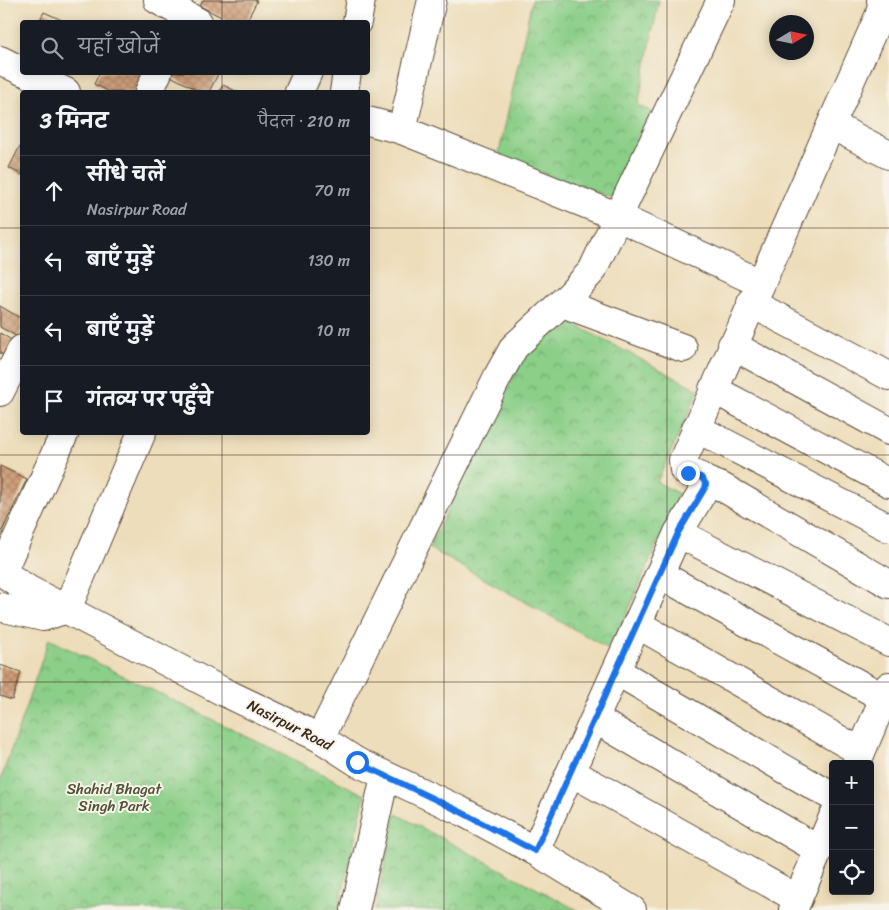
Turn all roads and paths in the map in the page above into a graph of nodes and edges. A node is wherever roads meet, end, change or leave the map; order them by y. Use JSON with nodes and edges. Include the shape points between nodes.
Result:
{"nodes":[{"id":1,"x":158,"y":0,"type":"edge"},
{"id":2,"x":361,"y":0,"type":"edge"},
{"id":3,"x":432,"y":0,"type":"edge"},
{"id":4,"x":721,"y":0,"type":"edge"},
{"id":5,"x":880,"y":0,"type":"edge"},
{"id":6,"x":188,"y":15,"type":"edge"},
{"id":7,"x":357,"y":20,"type":"edge"},
{"id":8,"x":0,"y":60,"type":"edge"},
{"id":9,"x":20,"y":70,"type":"edge"},
{"id":10,"x":30,"y":75,"type":"edge"},
{"id":11,"x":157,"y":75,"type":"edge"},
{"id":12,"x":347,"y":75,"type":"edge"},
{"id":13,"x":62,"y":90,"type":"edge"},
{"id":14,"x":150,"y":90,"type":"edge"},
{"id":15,"x":344,"y":90,"type":"edge"},
{"id":16,"x":370,"y":122,"type":"edge"},
{"id":17,"x":402,"y":130,"type":"junction"},
{"id":18,"x":845,"y":132,"type":"dead end"},
{"id":19,"x":889,"y":155,"type":"edge"},
{"id":20,"x":616,"y":216,"type":"junction"},
{"id":21,"x":756,"y":293,"type":"junction"},
{"id":22,"x":562,"y":302,"type":"junction"},
{"id":23,"x":732,"y":346,"type":"junction"},
{"id":24,"x":683,"y":348,"type":"dead end"},
{"id":25,"x":20,"y":353,"type":"edge"},
{"id":26,"x":889,"y":376,"type":"edge"},
{"id":27,"x":713,"y":389,"type":"junction"},
{"id":28,"x":0,"y":392,"type":"edge"},
{"id":29,"x":696,"y":428,"type":"junction"},
{"id":30,"x":889,"y":431,"type":"edge"},
{"id":31,"x":64,"y":435,"type":"edge"},
{"id":32,"x":141,"y":435,"type":"edge"},
{"id":33,"x":704,"y":480,"type":"junction"},
{"id":34,"x":889,"y":483,"type":"edge"},
{"id":35,"x":889,"y":528,"type":"edge"},
{"id":36,"x":678,"y":533,"type":"junction"},
{"id":37,"x":1,"y":571,"type":"edge"},
{"id":38,"x":661,"y":575,"type":"junction"},
{"id":39,"x":889,"y":584,"type":"edge"},
{"id":40,"x":0,"y":607,"type":"edge"},
{"id":41,"x":66,"y":609,"type":"junction"},
{"id":42,"x":637,"y":624,"type":"junction"},
{"id":43,"x":889,"y":642,"type":"edge"},
{"id":44,"x":616,"y":671,"type":"junction"},
{"id":45,"x":887,"y":692,"type":"edge"},
{"id":46,"x":595,"y":719,"type":"junction"},
{"id":47,"x":320,"y":738,"type":"junction"},
{"id":48,"x":858,"y":758,"type":"edge"},
{"id":49,"x":571,"y":772,"type":"junction"},
{"id":50,"x":385,"y":776,"type":"junction"},
{"id":51,"x":829,"y":795,"type":"edge"},
{"id":52,"x":829,"y":826,"type":"edge"},
{"id":53,"x":819,"y":850,"type":"junction"},
{"id":54,"x":535,"y":851,"type":"junction"},
{"id":55,"x":796,"y":904,"type":"edge"},
{"id":56,"x":355,"y":910,"type":"edge"},
{"id":57,"x":632,"y":910,"type":"edge"}],
"edges":[{"from":1,"to":6,"type":"street"},
{"from":2,"to":7,"type":"street"},
{"from":3,"to":17,"type":"street"},
{"from":4,"to":20,"type":"street"},
{"from":5,"to":21,"type":"street","via":[[880,14]]},
{"from":8,"to":9,"type":"street"},
{"from":10,"to":13,"type":"street"},
{"from":11,"to":14,"type":"street"},
{"from":12,"to":15,"type":"street"},
{"from":16,"to":17,"type":"street"},
{"from":17,"to":20,"type":"street"},
{"from":18,"to":19,"type":"street"},
{"from":20,"to":21,"type":"street"},
{"from":20,"to":22,"type":"street","via":[[592,271]]},
{"from":21,"to":23,"type":"street"},
{"from":21,"to":26,"type":"street"},
{"from":22,"to":24,"type":"street"},
{"from":22,"to":47,"type":"street","via":[[514,347]]},
{"from":23,"to":27,"type":"street"},
{"from":23,"to":30,"type":"street"},
{"from":25,"to":28,"type":"street"},
{"from":27,"to":29,"type":"street"},
{"from":27,"to":34,"type":"street"},
{"from":29,"to":33,"type":"street","via":[[682,466],[688,473]]},
{"from":29,"to":35,"type":"street"},
{"from":31,"to":37,"type":"street"},
{"from":32,"to":41,"type":"street"},
{"from":33,"to":36,"type":"street","via":[[705,488]]},
{"from":33,"to":39,"type":"street","via":[[722,487]]},
{"from":36,"to":38,"type":"street"},
{"from":36,"to":43,"type":"street"},
{"from":37,"to":41,"type":"street","name":"Nasirpur Road"},
{"from":38,"to":42,"type":"street"},
{"from":38,"to":45,"type":"street"},
{"from":40,"to":41,"type":"street","via":[[43,617]]},
{"from":41,"to":47,"type":"street","name":"Nasirpur Road"},
{"from":42,"to":44,"type":"street"},
{"from":42,"to":48,"type":"street"},
{"from":44,"to":46,"type":"street"},
{"from":44,"to":51,"type":"street"},
{"from":45,"to":48,"type":"street"},
{"from":46,"to":49,"type":"street"},
{"from":46,"to":53,"type":"street"},
{"from":47,"to":50,"type":"street","name":"Nasirpur Road"},
{"from":49,"to":54,"type":"street"},
{"from":49,"to":55,"type":"street"},
{"from":50,"to":54,"type":"street","name":"Nasirpur Road"},
{"from":50,"to":56,"type":"street"},
{"from":52,"to":53,"type":"street"},
{"from":53,"to":55,"type":"street"},
{"from":54,"to":57,"type":"street","name":"Nasirpur Road"}]}
